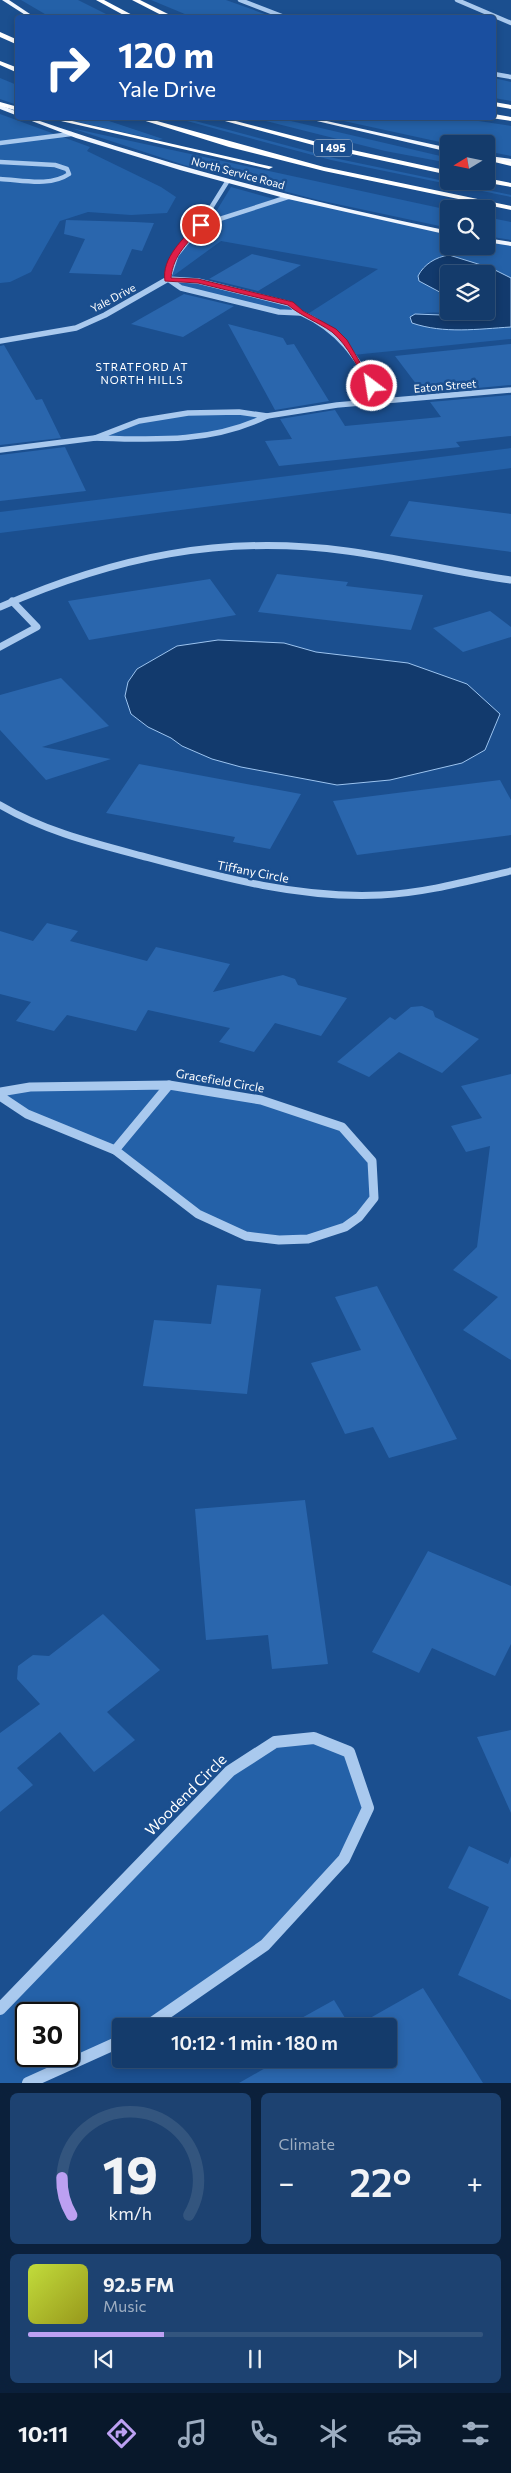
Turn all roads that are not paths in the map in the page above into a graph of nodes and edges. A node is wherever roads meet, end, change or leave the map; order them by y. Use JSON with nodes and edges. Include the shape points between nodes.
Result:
{"nodes":[{"id":1,"x":5,"y":0,"type":"edge"},
{"id":2,"x":99,"y":0,"type":"edge"},
{"id":3,"x":135,"y":0,"type":"edge"},
{"id":4,"x":240,"y":0,"type":"edge"},
{"id":5,"x":457,"y":0,"type":"edge"},
{"id":6,"x":29,"y":15,"type":"edge"},
{"id":7,"x":129,"y":15,"type":"edge"},
{"id":8,"x":167,"y":15,"type":"edge"},
{"id":9,"x":279,"y":15,"type":"edge"},
{"id":10,"x":492,"y":15,"type":"edge"},
{"id":11,"x":496,"y":17,"type":"edge"},
{"id":12,"x":511,"y":23,"type":"edge"},
{"id":13,"x":0,"y":34,"type":"edge"},
{"id":14,"x":15,"y":42,"type":"edge"},
{"id":15,"x":0,"y":64,"type":"edge"},
{"id":16,"x":15,"y":70,"type":"edge"},
{"id":17,"x":496,"y":74,"type":"edge"},
{"id":18,"x":511,"y":77,"type":"edge"},
{"id":19,"x":496,"y":104,"type":"edge"},
{"id":20,"x":0,"y":106,"type":"edge"},
{"id":21,"x":511,"y":107,"type":"edge"},
{"id":22,"x":15,"y":108,"type":"edge"},
{"id":23,"x":15,"y":113,"type":"edge"},
{"id":24,"x":496,"y":116,"type":"edge"},
{"id":25,"x":511,"y":119,"type":"edge"},
{"id":26,"x":32,"y":120,"type":"edge"},
{"id":27,"x":61,"y":120,"type":"edge"},
{"id":28,"x":147,"y":120,"type":"edge"},
{"id":29,"x":226,"y":120,"type":"edge"},
{"id":30,"x":316,"y":120,"type":"edge"},
{"id":31,"x":71,"y":134,"type":"junction"},
{"id":32,"x":0,"y":143,"type":"edge"},
{"id":33,"x":440,"y":148,"type":"edge"},
{"id":34,"x":495,"y":160,"type":"edge"},
{"id":35,"x":0,"y":162,"type":"edge"},
{"id":36,"x":511,"y":163,"type":"edge"},
{"id":37,"x":280,"y":169,"type":"dead end"},
{"id":38,"x":440,"y":171,"type":"edge"},
{"id":39,"x":0,"y":179,"type":"edge"},
{"id":40,"x":327,"y":180,"type":"dead end"},
{"id":41,"x":228,"y":182,"type":"junction"},
{"id":42,"x":495,"y":182,"type":"edge"},
{"id":43,"x":511,"y":185,"type":"edge"},
{"id":44,"x":403,"y":189,"type":"junction"},
{"id":45,"x":288,"y":197,"type":"junction"},
{"id":46,"x":511,"y":208,"type":"edge"},
{"id":47,"x":201,"y":225,"type":"junction"},
{"id":48,"x":440,"y":231,"type":"edge"},
{"id":49,"x":495,"y":241,"type":"edge"},
{"id":50,"x":511,"y":244,"type":"edge"},
{"id":51,"x":168,"y":279,"type":"junction"},
{"id":52,"x":301,"y":313,"type":"junction"},
{"id":53,"x":0,"y":341,"type":"edge"},
{"id":54,"x":511,"y":390,"type":"edge"},
{"id":55,"x":382,"y":402,"type":"junction"},
{"id":56,"x":267,"y":416,"type":"junction"},
{"id":57,"x":95,"y":438,"type":"junction"},
{"id":58,"x":0,"y":450,"type":"edge"},
{"id":59,"x":511,"y":580,"type":"edge"},
{"id":60,"x":12,"y":601,"type":"junction"},
{"id":61,"x":0,"y":607,"type":"edge"},
{"id":62,"x":0,"y":647,"type":"edge"},
{"id":63,"x":0,"y":805,"type":"edge"},
{"id":64,"x":511,"y":871,"type":"edge"},
{"id":65,"x":169,"y":1085,"type":"junction"},
{"id":66,"x":0,"y":1092,"type":"edge"},
{"id":67,"x":0,"y":1096,"type":"edge"},
{"id":68,"x":115,"y":1150,"type":"junction"},
{"id":69,"x":0,"y":2009,"type":"edge"},
{"id":70,"x":160,"y":2018,"type":"edge"},
{"id":71,"x":112,"y":2044,"type":"edge"},
{"id":72,"x":28,"y":2083,"type":"edge"}],
"edges":[{"from":1,"to":6,"type":"main road"},
{"from":2,"to":7,"type":"highway"},
{"from":3,"to":8,"type":"highway"},
{"from":4,"to":9,"type":"street"},
{"from":5,"to":10,"type":"street"},
{"from":11,"to":12,"type":"street"},
{"from":13,"to":14,"type":"highway"},
{"from":15,"to":16,"type":"highway"},
{"from":17,"to":18,"type":"street"},
{"from":19,"to":21,"type":"highway"},
{"from":20,"to":22,"type":"highway"},
{"from":20,"to":23,"type":"main road"},
{"from":24,"to":25,"type":"highway"},
{"from":26,"to":31,"type":"main road","name":"North Service Road"},
{"from":27,"to":37,"type":"highway"},
{"from":28,"to":44,"type":"highway","number":"I 495","via":[[260,154]]},
{"from":29,"to":38,"type":"highway","number":"I 495"},
{"from":30,"to":33,"type":"main road"},
{"from":31,"to":32,"type":"street"},
{"from":31,"to":41,"type":"main road","name":"North Service Road"},
{"from":34,"to":36,"type":"highway"},
{"from":35,"to":39,"type":"street","via":[[55,165],[67,169],[69,174],[54,180]]},
{"from":40,"to":44,"type":"highway"},
{"from":41,"to":45,"type":"main road","name":"North Service Road"},
{"from":41,"to":47,"type":"street"},
{"from":42,"to":43,"type":"highway"},
{"from":44,"to":46,"type":"highway","number":"I 495"},
{"from":45,"to":47,"type":"street"},
{"from":45,"to":48,"type":"main road","name":"North Service Road"},
{"from":47,"to":51,"type":"street","via":[[169,265]]},
{"from":49,"to":50,"type":"main road"},
{"from":51,"to":52,"type":"street","via":[[181,288],[279,312]]},
{"from":51,"to":52,"type":"street","via":[[198,281],[290,304]]},
{"from":51,"to":53,"type":"street","name":"Yale Drive","via":[[76,328]]},
{"from":52,"to":55,"type":"street","via":[[333,330],[345,341]]},
{"from":54,"to":55,"type":"street","name":"Eaton Street"},
{"from":55,"to":56,"type":"street"},
{"from":56,"to":57,"type":"street","via":[[250,426],[202,437],[155,440]]},
{"from":56,"to":57,"type":"street","via":[[239,412],[188,413],[139,421]]},
{"from":57,"to":58,"type":"street"},
{"from":59,"to":60,"type":"street","via":[[347,551],[239,544],[173,550],[134,558],[44,586]]},
{"from":60,"to":61,"type":"street"},
{"from":60,"to":62,"type":"street","via":[[36,627]]},
{"from":63,"to":64,"type":"street","name":"Tiffany Circle","via":[[36,822],[96,843],[235,881],[305,893],[380,895],[436,888]]},
{"from":65,"to":66,"type":"street","name":"Gracefield Circle","via":[[30,1087]]},
{"from":65,"to":68,"type":"street"},
{"from":65,"to":68,"type":"street","name":"Gracefield Circle","via":[[261,1100],[342,1127],[372,1162],[374,1198],[345,1227],[308,1239],[246,1236],[198,1214]]},
{"from":67,"to":68,"type":"street","name":"Gracefield Circle","via":[[27,1114]]},
{"from":69,"to":70,"type":"street","name":"Woodend Circle","via":[[230,1771],[275,1742],[314,1738],[349,1752],[368,1808],[344,1859],[265,1946]]},
{"from":71,"to":72,"type":"street"}]}
